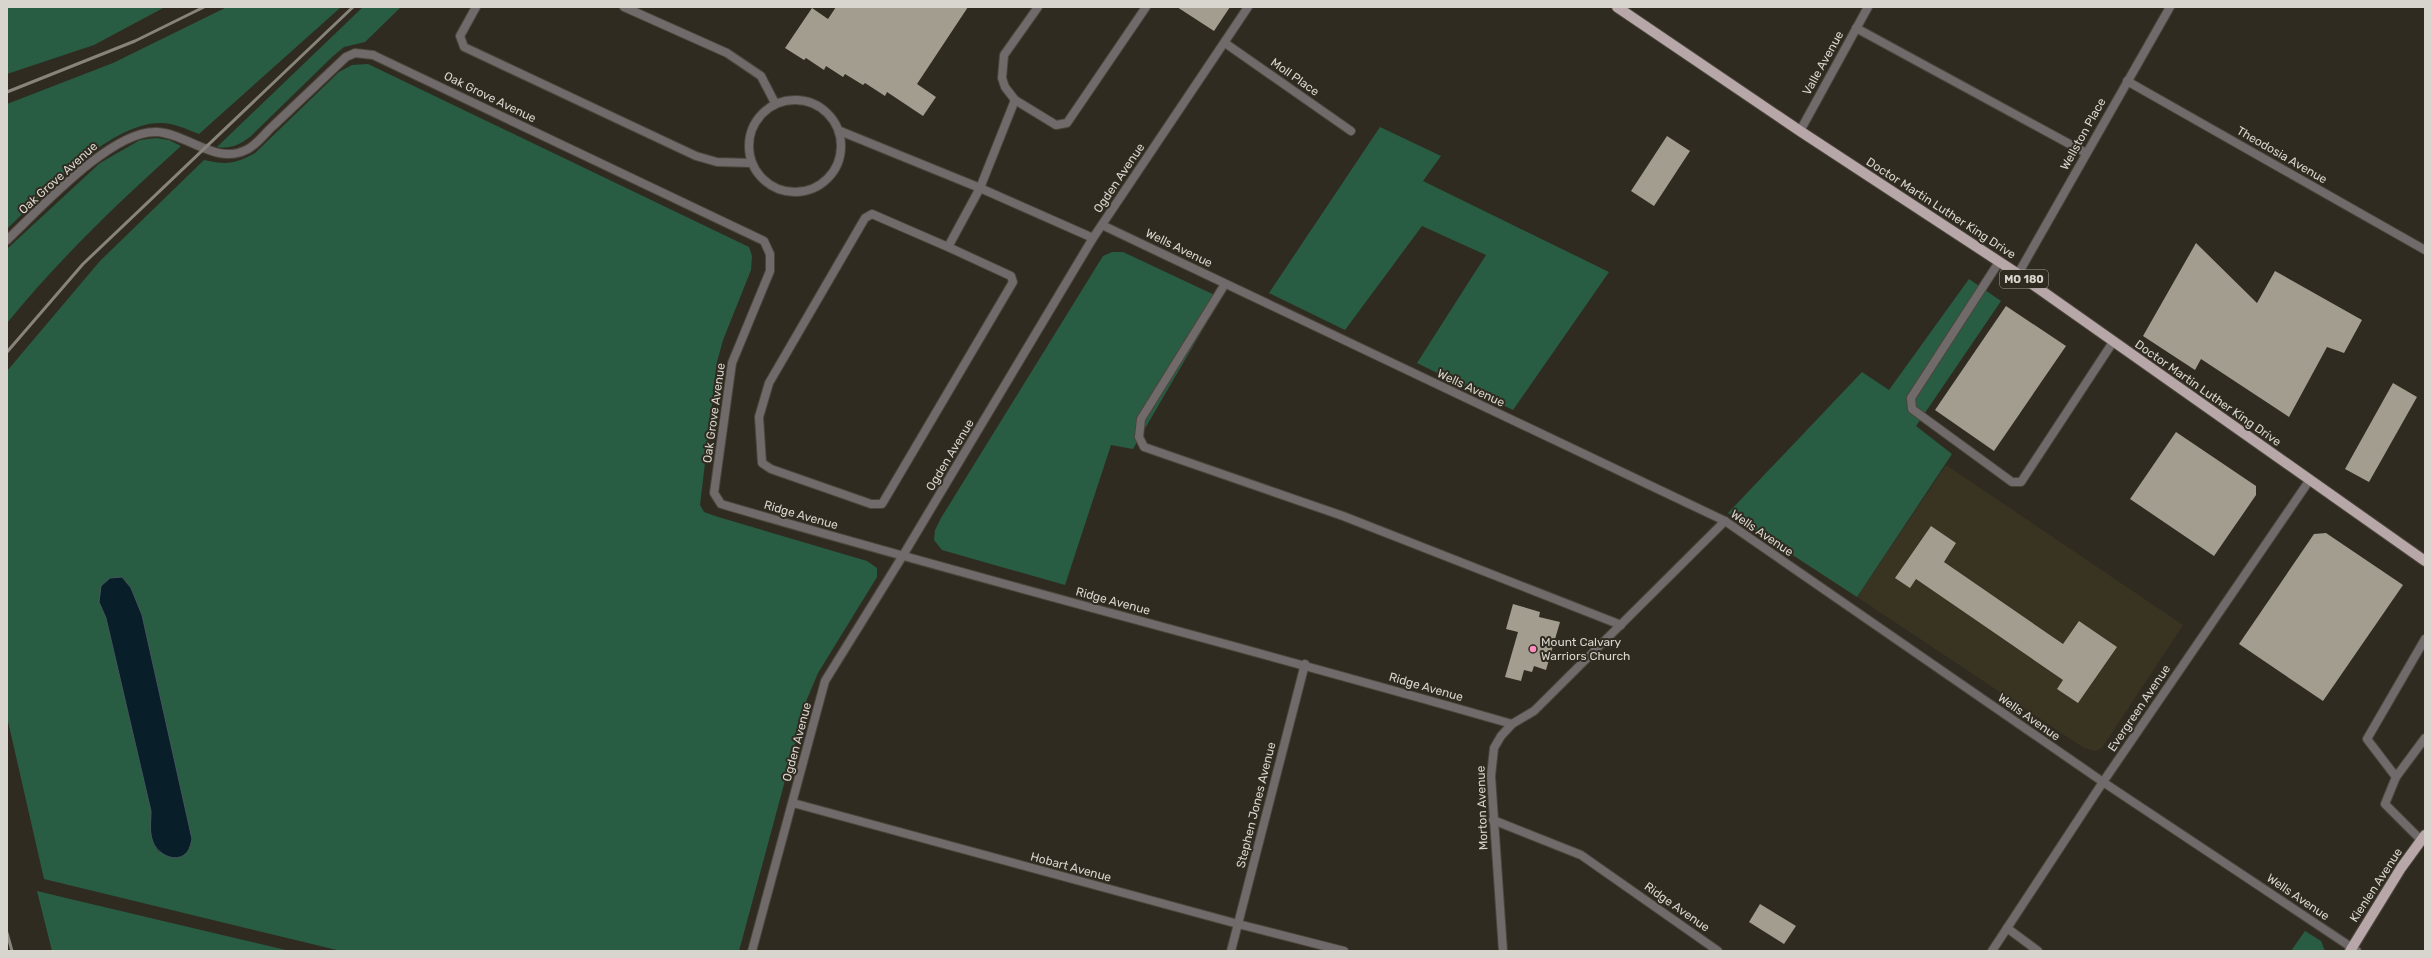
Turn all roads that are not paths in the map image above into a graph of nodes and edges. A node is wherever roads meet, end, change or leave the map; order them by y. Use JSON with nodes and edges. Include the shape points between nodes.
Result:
{"nodes":[{"id":1,"x":476,"y":7,"type":"edge"},
{"id":2,"x":624,"y":7,"type":"edge"},
{"id":3,"x":1038,"y":7,"type":"edge"},
{"id":4,"x":1146,"y":7,"type":"edge"},
{"id":5,"x":1248,"y":7,"type":"edge"},
{"id":6,"x":1616,"y":7,"type":"edge"},
{"id":7,"x":1868,"y":7,"type":"edge"},
{"id":8,"x":2170,"y":7,"type":"edge"},
{"id":9,"x":1856,"y":28,"type":"junction"},
{"id":10,"x":1225,"y":43,"type":"junction"},
{"id":11,"x":2127,"y":81,"type":"junction"},
{"id":12,"x":1015,"y":100,"type":"junction"},
{"id":13,"x":775,"y":104,"type":"junction"},
{"id":14,"x":840,"y":131,"type":"junction"},
{"id":15,"x":1351,"y":131,"type":"dead end"},
{"id":16,"x":1800,"y":131,"type":"junction"},
{"id":17,"x":2086,"y":153,"type":"junction"},
{"id":18,"x":752,"y":163,"type":"junction"},
{"id":19,"x":980,"y":188,"type":"junction"},
{"id":20,"x":1102,"y":225,"type":"junction"},
{"id":21,"x":1093,"y":238,"type":"junction"},
{"id":22,"x":7,"y":240,"type":"edge"},
{"id":23,"x":948,"y":247,"type":"junction"},
{"id":24,"x":2425,"y":250,"type":"edge"},
{"id":25,"x":1999,"y":262,"type":"junction"},
{"id":26,"x":2018,"y":274,"type":"junction"},
{"id":27,"x":1225,"y":284,"type":"junction"},
{"id":28,"x":2113,"y":342,"type":"junction"},
{"id":29,"x":2310,"y":481,"type":"junction"},
{"id":30,"x":714,"y":493,"type":"joint"},
{"id":31,"x":1725,"y":522,"type":"junction"},
{"id":32,"x":902,"y":557,"type":"junction"},
{"id":33,"x":2425,"y":561,"type":"edge"},
{"id":34,"x":1621,"y":625,"type":"junction"},
{"id":35,"x":2425,"y":639,"type":"edge"},
{"id":36,"x":1305,"y":664,"type":"junction"},
{"id":37,"x":1512,"y":724,"type":"junction"},
{"id":38,"x":2425,"y":738,"type":"edge"},
{"id":39,"x":2396,"y":777,"type":"junction"},
{"id":40,"x":2103,"y":782,"type":"junction"},
{"id":41,"x":793,"y":803,"type":"junction"},
{"id":42,"x":1493,"y":820,"type":"junction"},
{"id":43,"x":2423,"y":837,"type":"edge"},
{"id":44,"x":1238,"y":924,"type":"junction"},
{"id":45,"x":2007,"y":928,"type":"junction"},
{"id":46,"x":2353,"y":950,"type":"edge"},
{"id":47,"x":752,"y":951,"type":"edge"},
{"id":48,"x":1231,"y":951,"type":"edge"},
{"id":49,"x":1344,"y":951,"type":"edge"},
{"id":50,"x":1503,"y":951,"type":"edge"},
{"id":51,"x":1718,"y":951,"type":"edge"},
{"id":52,"x":1992,"y":951,"type":"edge"},
{"id":53,"x":2038,"y":951,"type":"edge"}],
"edges":[{"from":1,"to":18,"type":"street","via":[[460,36],[464,47],[696,156],[717,162]]},
{"from":2,"to":13,"type":"street","via":[[727,53],[761,76]]},
{"from":3,"to":12,"type":"street","via":[[1004,55],[1002,78]]},
{"from":4,"to":12,"type":"street","via":[[1067,123],[1056,125]]},
{"from":5,"to":10,"type":"street","name":"Ogden Avenue"},
{"from":6,"to":16,"type":"main road","name":"Doctor Martin Luther King Drive","number":"MO 180"},
{"from":7,"to":9,"type":"street","name":"Valle Avenue"},
{"from":8,"to":11,"type":"street","name":"Wellston Place"},
{"from":9,"to":16,"type":"street","name":"Valle Avenue"},
{"from":9,"to":17,"type":"street"},
{"from":10,"to":15,"type":"street","name":"Moll Place"},
{"from":10,"to":20,"type":"street","name":"Ogden Avenue"},
{"from":11,"to":17,"type":"street","name":"Wellston Place"},
{"from":11,"to":24,"type":"street","name":"Theodosia Avenue"},
{"from":12,"to":19,"type":"street"},
{"from":13,"to":14,"type":"street","via":[[790,99],[806,100],[820,106],[832,117]]},
{"from":13,"to":18,"type":"street","via":[[762,113],[752,126],[748,141]]},
{"from":14,"to":18,"type":"street","via":[[840,161],[822,184],[808,191],[778,190],[755,171]]},
{"from":14,"to":19,"type":"street"},
{"from":16,"to":25,"type":"main road","name":"Doctor Martin Luther King Drive","number":"MO 180"},
{"from":17,"to":26,"type":"street","name":"Wellston Place"},
{"from":19,"to":21,"type":"street"},
{"from":19,"to":23,"type":"street"},
{"from":20,"to":21,"type":"street","name":"Ogden Avenue"},
{"from":20,"to":27,"type":"street","name":"Wells Avenue"},
{"from":21,"to":32,"type":"street","name":"Ogden Avenue"},
{"from":22,"to":30,"type":"street","name":"Oak Grove Avenue","via":[[107,149],[135,136],[156,131],[179,135],[222,155],[247,150],[346,57],[355,53],[373,54],[764,242],[770,254],[770,272],[732,363]]},
{"from":23,"to":23,"type":"street","via":[[872,214],[864,218],[769,383],[760,417],[762,463],[771,469],[864,501],[882,504],[1012,282],[1011,276]]},
{"from":25,"to":26,"type":"main road","name":"Doctor Martin Luther King Drive","number":"MO 180"},
{"from":25,"to":28,"type":"street","via":[[1911,398],[1912,408],[2012,482],[2021,482]]},
{"from":26,"to":28,"type":"main road","name":"Doctor Martin Luther King Drive","number":"MO 180"},
{"from":27,"to":31,"type":"street","name":"Wells Avenue"},
{"from":27,"to":34,"type":"street","via":[[1141,419],[1139,437],[1144,447],[1343,516]]},
{"from":28,"to":29,"type":"main road","name":"Doctor Martin Luther King Drive","number":"MO 180"},
{"from":29,"to":33,"type":"main road","name":"Doctor Martin Luther King Drive","number":"MO 180"},
{"from":29,"to":40,"type":"street","name":"Evergreen Avenue"},
{"from":30,"to":32,"type":"street","name":"Ridge Avenue","via":[[721,504]]},
{"from":31,"to":34,"type":"street","name":"Morton Avenue"},
{"from":31,"to":40,"type":"street","name":"Wells Avenue"},
{"from":32,"to":36,"type":"street","name":"Ridge Avenue"},
{"from":32,"to":41,"type":"street","name":"Ogden Avenue","via":[[825,681]]},
{"from":34,"to":37,"type":"street","name":"Morton Avenue","via":[[1534,712]]},
{"from":35,"to":39,"type":"street","via":[[2367,739]]},
{"from":36,"to":37,"type":"street","name":"Ridge Avenue"},
{"from":36,"to":44,"type":"street","name":"Stephen Jones Avenue"},
{"from":37,"to":42,"type":"street","name":"Morton Avenue","via":[[1494,748],[1491,763]]},
{"from":38,"to":39,"type":"street"},
{"from":39,"to":43,"type":"street","via":[[2385,804]]},
{"from":40,"to":45,"type":"street","name":"Evergreen Avenue"},
{"from":40,"to":46,"type":"street","name":"Wells Avenue"},
{"from":41,"to":44,"type":"street","name":"Hobart Avenue"},
{"from":41,"to":47,"type":"street","name":"Ogden Avenue"},
{"from":42,"to":50,"type":"street","name":"Morton Avenue"},
{"from":42,"to":51,"type":"street","name":"Ridge Avenue","via":[[1581,855]]},
{"from":43,"to":46,"type":"main road","name":"Kienlen Avenue"},
{"from":44,"to":48,"type":"street","name":"Stephen Jones Avenue"},
{"from":44,"to":49,"type":"street","name":"Hobart Avenue"},
{"from":45,"to":52,"type":"street","name":"Evergreen Avenue"},
{"from":45,"to":53,"type":"street"}]}
